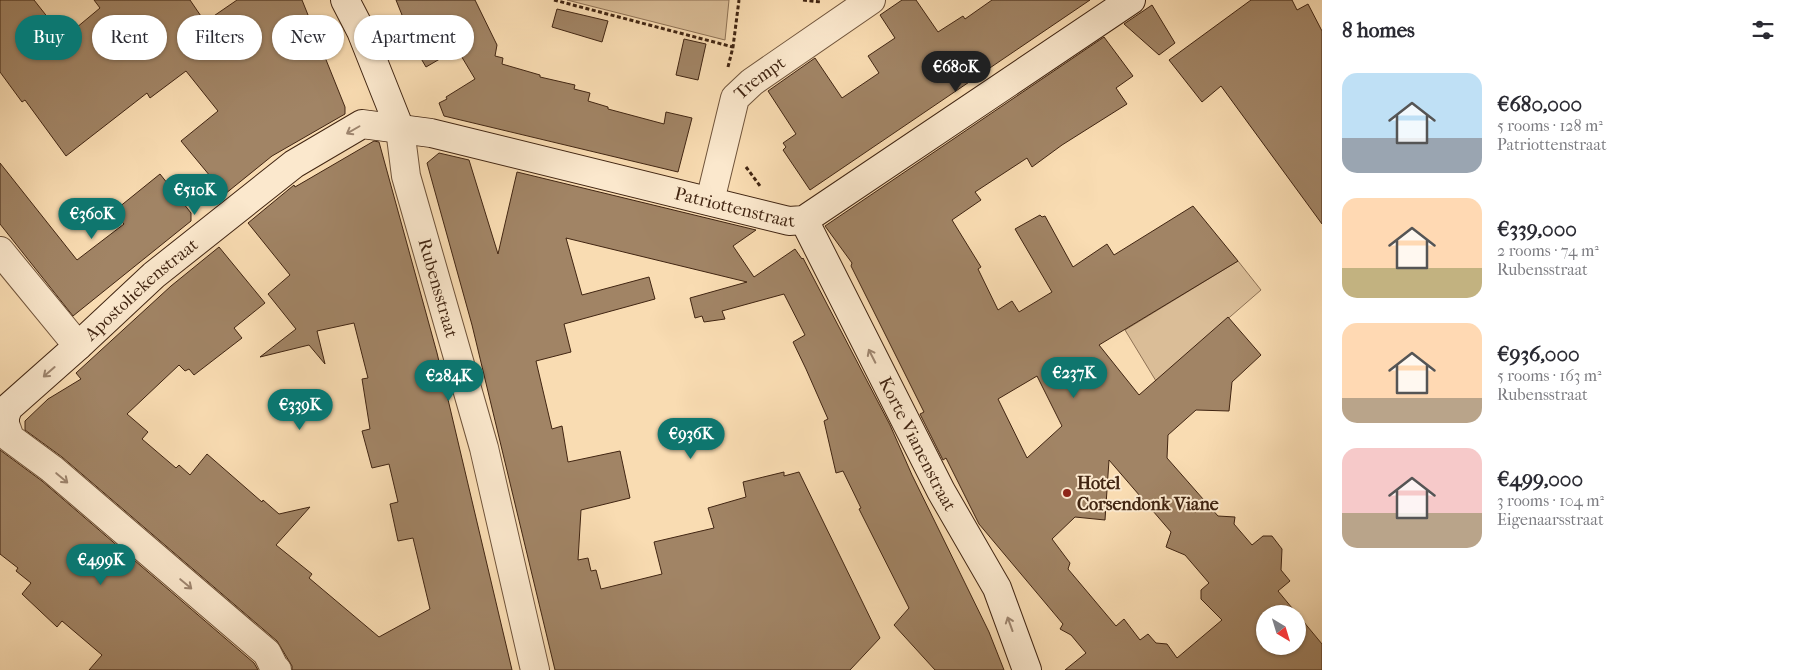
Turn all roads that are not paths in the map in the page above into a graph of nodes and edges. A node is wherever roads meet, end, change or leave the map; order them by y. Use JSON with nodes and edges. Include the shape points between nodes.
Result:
{"nodes":[{"id":1,"x":346,"y":0,"type":"edge"},
{"id":2,"x":871,"y":0,"type":"edge"},
{"id":3,"x":1131,"y":0,"type":"edge"},
{"id":4,"x":400,"y":129,"type":"junction"},
{"id":5,"x":710,"y":201,"type":"junction"},
{"id":6,"x":804,"y":220,"type":"junction"},
{"id":7,"x":0,"y":251,"type":"edge"},
{"id":8,"x":78,"y":346,"type":"junction"},
{"id":9,"x":277,"y":670,"type":"edge"},
{"id":10,"x":535,"y":670,"type":"edge"},
{"id":11,"x":1027,"y":670,"type":"edge"}],
"edges":[{"from":1,"to":4,"type":"street","name":"Rubensstraat"},
{"from":2,"to":5,"type":"street","name":"Trempt","via":[[752,82],[735,98]]},
{"from":3,"to":6,"type":"street","name":"Patriottenstraat"},
{"from":4,"to":5,"type":"street","name":"Patriottenstraat","via":[[440,135]]},
{"from":4,"to":8,"type":"street","name":"Apostoliekenstraat","one_way":true,"via":[[362,124],[294,164],[154,275]]},
{"from":4,"to":10,"type":"street","name":"Rubensstraat","via":[[406,176],[484,448]]},
{"from":5,"to":6,"type":"street","name":"Patriottenstraat","via":[[789,221]]},
{"from":11,"to":6,"type":"street","name":"Korte Vianenstraat","one_way":true,"via":[[997,588],[933,475]]},
{"from":7,"to":8,"type":"street"},
{"from":8,"to":9,"type":"street","name":"Apostoliekenstraat","one_way":true,"via":[[8,408],[5,424],[10,438],[52,469],[267,652]]}]}
